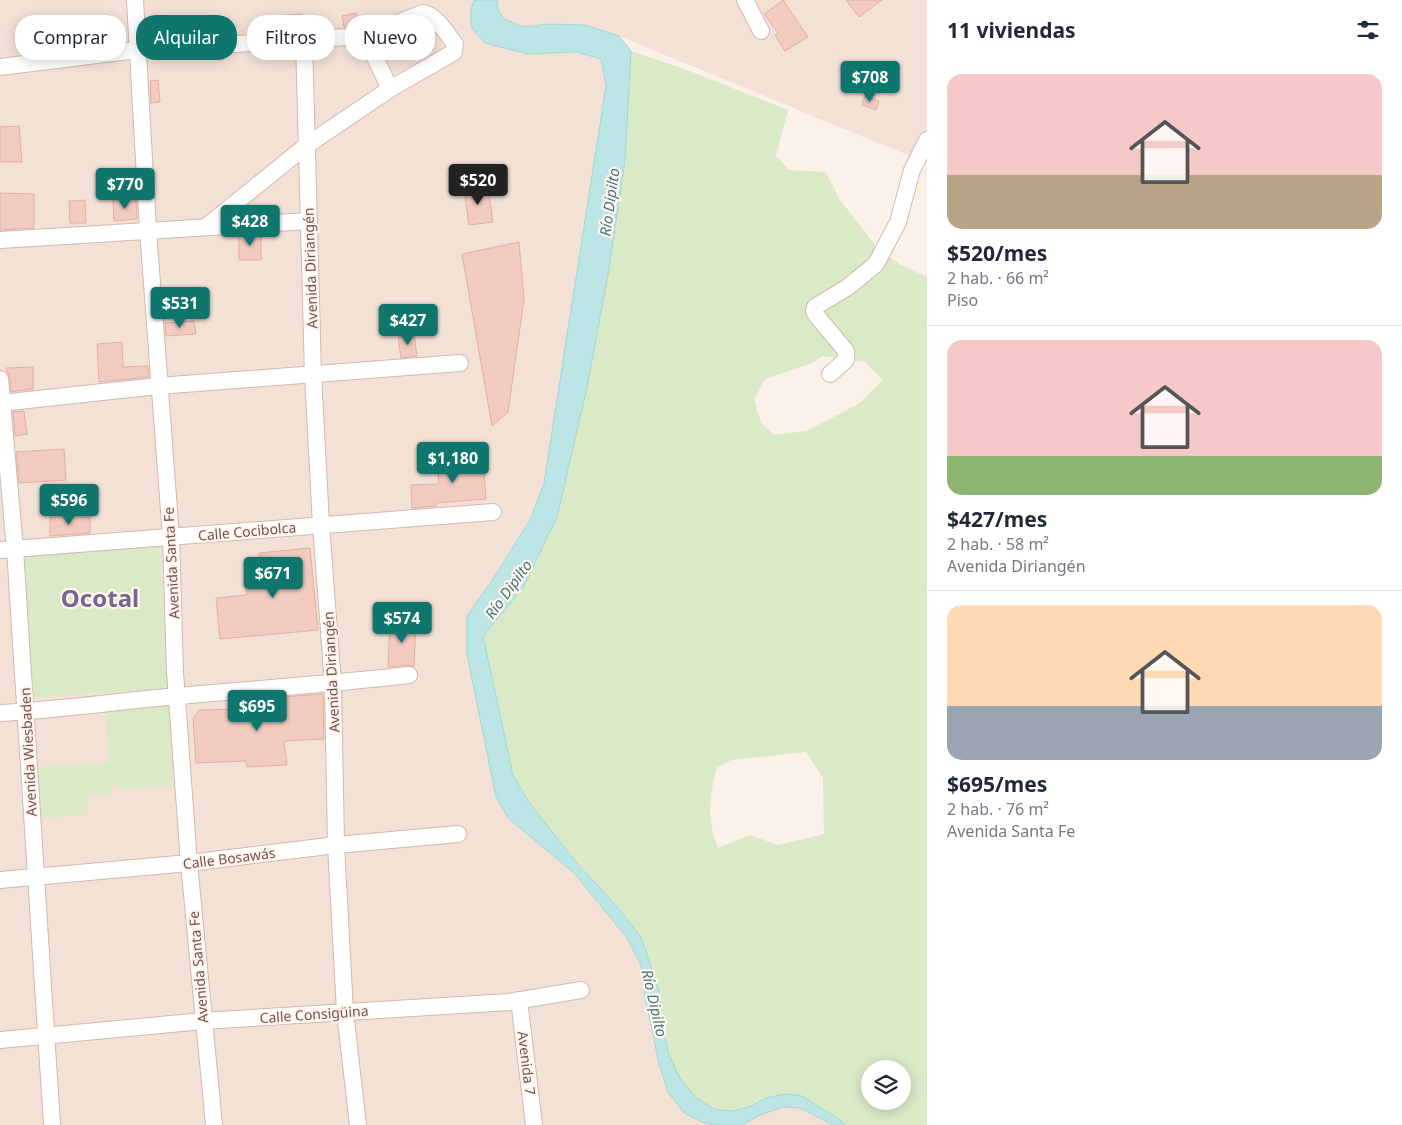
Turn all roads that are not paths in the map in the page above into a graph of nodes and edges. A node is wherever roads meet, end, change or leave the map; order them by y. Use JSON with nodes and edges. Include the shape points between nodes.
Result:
{"nodes":[{"id":1,"x":135,"y":0,"type":"edge"},
{"id":2,"x":745,"y":0,"type":"edge"},
{"id":3,"x":435,"y":21,"type":"edge"},
{"id":4,"x":136,"y":25,"type":"edge"},
{"id":5,"x":761,"y":32,"type":"dead end"},
{"id":6,"x":136,"y":50,"type":"edge"},
{"id":7,"x":138,"y":60,"type":"edge"},
{"id":8,"x":305,"y":60,"type":"edge"},
{"id":9,"x":376,"y":60,"type":"edge"},
{"id":10,"x":0,"y":68,"type":"edge"},
{"id":11,"x":390,"y":90,"type":"junction"},
{"id":12,"x":927,"y":140,"type":"edge"},
{"id":13,"x":307,"y":145,"type":"junction"},
{"id":14,"x":308,"y":221,"type":"junction"},
{"id":15,"x":207,"y":226,"type":"junction"},
{"id":16,"x":148,"y":230,"type":"junction"},
{"id":17,"x":0,"y":240,"type":"edge"},
{"id":18,"x":460,"y":363,"type":"dead end"},
{"id":19,"x":830,"y":374,"type":"dead end"},
{"id":20,"x":313,"y":375,"type":"junction"},
{"id":21,"x":0,"y":379,"type":"edge"},
{"id":22,"x":158,"y":386,"type":"junction"},
{"id":23,"x":1,"y":403,"type":"edge"},
{"id":24,"x":494,"y":512,"type":"dead end"},
{"id":25,"x":321,"y":525,"type":"junction"},
{"id":26,"x":171,"y":537,"type":"junction"},
{"id":27,"x":7,"y":549,"type":"edge"},
{"id":28,"x":409,"y":675,"type":"dead end"},
{"id":29,"x":333,"y":684,"type":"junction"},
{"id":30,"x":177,"y":696,"type":"junction"},
{"id":31,"x":26,"y":712,"type":"junction"},
{"id":32,"x":0,"y":713,"type":"edge"},
{"id":33,"x":458,"y":834,"type":"dead end"},
{"id":34,"x":336,"y":845,"type":"junction"},
{"id":35,"x":189,"y":863,"type":"junction"},
{"id":36,"x":35,"y":876,"type":"junction"},
{"id":37,"x":0,"y":880,"type":"edge"},
{"id":38,"x":581,"y":990,"type":"dead end"},
{"id":39,"x":518,"y":1000,"type":"junction"},
{"id":40,"x":345,"y":1012,"type":"junction"},
{"id":41,"x":203,"y":1021,"type":"junction"},
{"id":42,"x":46,"y":1036,"type":"junction"},
{"id":43,"x":0,"y":1040,"type":"edge"},
{"id":44,"x":52,"y":1125,"type":"edge"},
{"id":45,"x":214,"y":1125,"type":"edge"},
{"id":46,"x":358,"y":1125,"type":"edge"},
{"id":47,"x":534,"y":1125,"type":"edge"}],
"edges":[{"from":1,"to":4,"type":"street","name":"Avenida Santa Fe"},
{"from":2,"to":5,"type":"street"},
{"from":3,"to":11,"type":"street","via":[[456,49]]},
{"from":6,"to":10,"type":"street"},
{"from":7,"to":16,"type":"street","name":"Avenida Santa Fe"},
{"from":8,"to":13,"type":"street","name":"Avenida Diriangén"},
{"from":9,"to":11,"type":"street"},
{"from":11,"to":13,"type":"street"},
{"from":12,"to":19,"type":"street","via":[[912,170],[898,222],[876,264],[848,288],[815,307],[816,315],[846,351],[846,360]]},
{"from":13,"to":14,"type":"street","name":"Avenida Diriangén"},
{"from":13,"to":15,"type":"street"},
{"from":14,"to":15,"type":"street"},
{"from":14,"to":20,"type":"street","name":"Avenida Diriangén"},
{"from":15,"to":16,"type":"street"},
{"from":16,"to":17,"type":"street"},
{"from":16,"to":22,"type":"street","name":"Avenida Santa Fe"},
{"from":18,"to":20,"type":"street"},
{"from":20,"to":22,"type":"street"},
{"from":20,"to":25,"type":"street","name":"Avenida Diriangén"},
{"from":21,"to":23,"type":"street","name":"Avenida Wiesbaden"},
{"from":22,"to":23,"type":"street"},
{"from":22,"to":26,"type":"street","name":"Avenida Santa Fe"},
{"from":23,"to":27,"type":"street","name":"Avenida Wiesbaden"},
{"from":24,"to":25,"type":"street","name":"Calle Cocibolca"},
{"from":25,"to":26,"type":"street","name":"Calle Cocibolca"},
{"from":25,"to":29,"type":"street","name":"Avenida Diriangén"},
{"from":26,"to":27,"type":"street","name":"Calle Cocibolca"},
{"from":26,"to":30,"type":"street","name":"Avenida Santa Fe"},
{"from":27,"to":31,"type":"street","name":"Avenida Wiesbaden"},
{"from":28,"to":29,"type":"street"},
{"from":29,"to":30,"type":"street"},
{"from":29,"to":34,"type":"street","name":"Avenida Diriangén"},
{"from":30,"to":31,"type":"street"},
{"from":30,"to":35,"type":"street","name":"Avenida Santa Fe"},
{"from":31,"to":32,"type":"street"},
{"from":31,"to":36,"type":"street","name":"Avenida Wiesbaden"},
{"from":33,"to":34,"type":"street","name":"Calle Bosawás"},
{"from":34,"to":35,"type":"street","name":"Calle Bosawás"},
{"from":34,"to":40,"type":"street","name":"Avenida Diriangén"},
{"from":35,"to":36,"type":"street","name":"Calle Bosawás"},
{"from":35,"to":41,"type":"street","name":"Avenida Santa Fe"},
{"from":36,"to":37,"type":"street","name":"Calle Bosawás"},
{"from":36,"to":42,"type":"street","name":"Avenida Wiesbaden"},
{"from":38,"to":39,"type":"street","name":"Calle Consigüina"},
{"from":39,"to":40,"type":"street","name":"Calle Consigüina"},
{"from":39,"to":47,"type":"street","name":"Avenida 7"},
{"from":40,"to":41,"type":"street","name":"Calle Consigüina"},
{"from":40,"to":46,"type":"street","name":"Avenida Diriangén"},
{"from":41,"to":42,"type":"street","name":"Calle Consigüina"},
{"from":41,"to":45,"type":"street","name":"Avenida Santa Fe"},
{"from":42,"to":43,"type":"street","name":"Calle Consigüina"},
{"from":42,"to":44,"type":"street","name":"Avenida Wiesbaden"}]}
